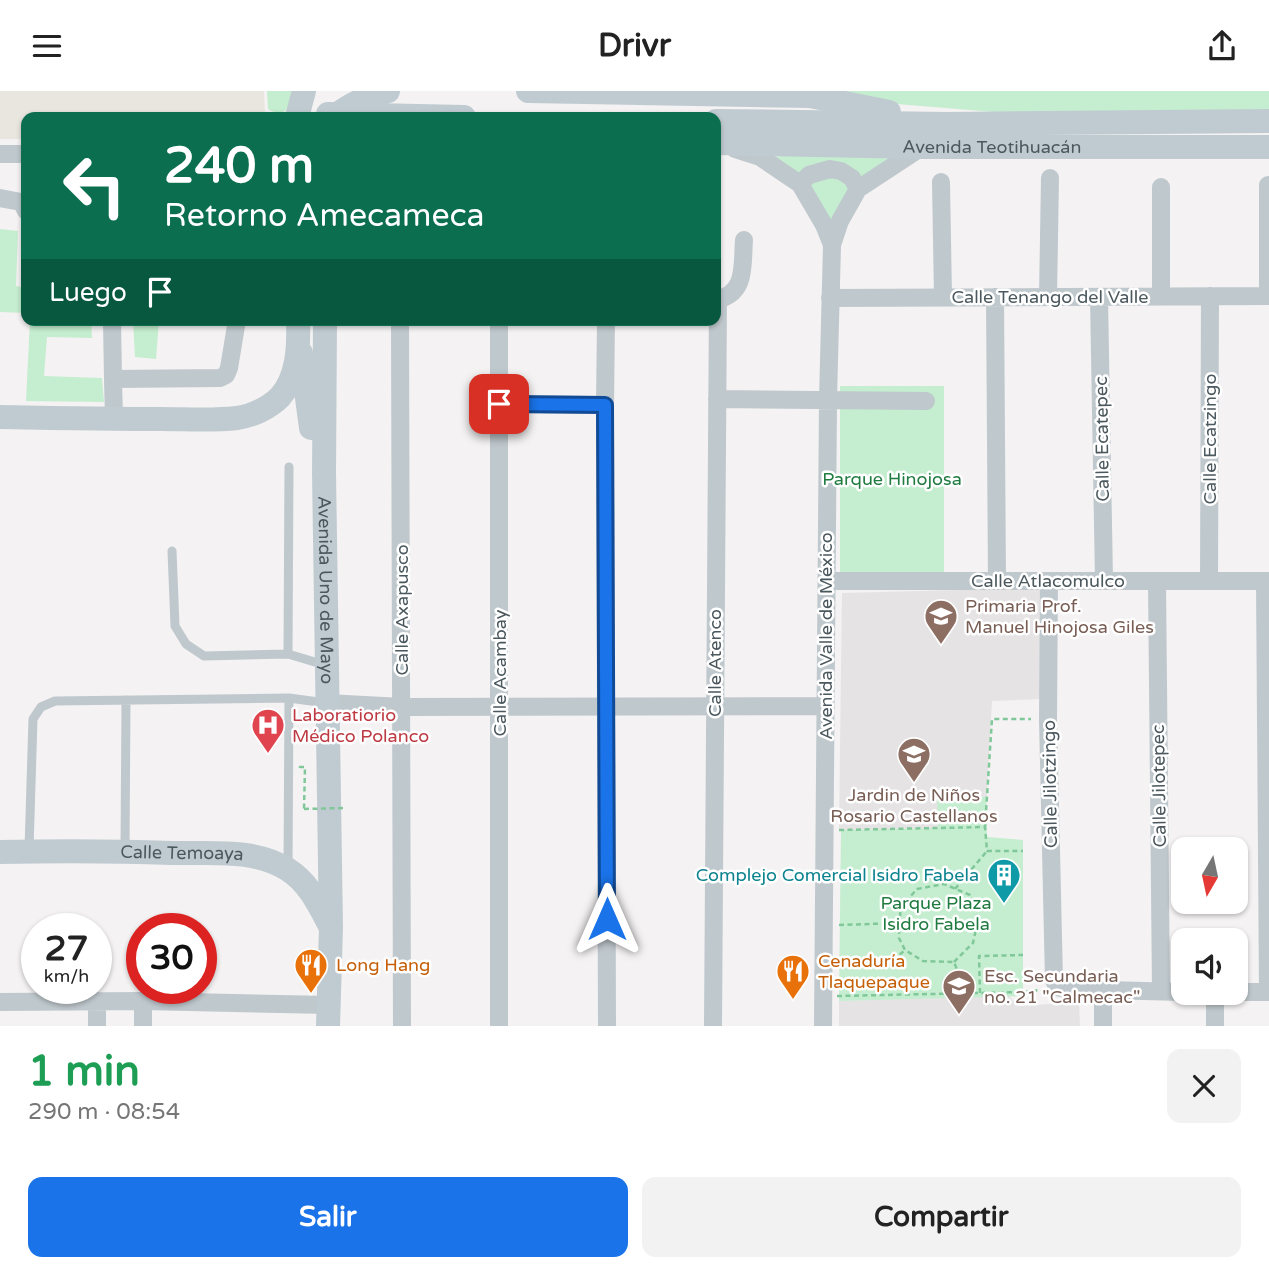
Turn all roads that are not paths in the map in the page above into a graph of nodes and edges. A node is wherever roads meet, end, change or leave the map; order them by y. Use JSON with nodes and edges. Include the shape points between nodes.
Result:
{"nodes":[{"id":1,"x":304,"y":91,"type":"edge"},
{"id":2,"x":388,"y":91,"type":"edge"},
{"id":3,"x":528,"y":91,"type":"edge"},
{"id":4,"x":567,"y":92,"type":"edge"},
{"id":5,"x":327,"y":110,"type":"edge"},
{"id":6,"x":298,"y":112,"type":"edge"},
{"id":7,"x":366,"y":112,"type":"edge"},
{"id":8,"x":1269,"y":121,"type":"edge"},
{"id":9,"x":948,"y":124,"type":"junction"},
{"id":10,"x":721,"y":135,"type":"edge"},
{"id":11,"x":721,"y":135,"type":"edge"},
{"id":12,"x":721,"y":138,"type":"edge"},
{"id":13,"x":922,"y":147,"type":"junction"},
{"id":14,"x":1269,"y":147,"type":"edge"},
{"id":15,"x":0,"y":154,"type":"edge"},
{"id":16,"x":21,"y":154,"type":"edge"},
{"id":17,"x":1049,"y":178,"type":"dead end"},
{"id":18,"x":942,"y":181,"type":"dead end"},
{"id":19,"x":800,"y":184,"type":"junction"},
{"id":20,"x":1268,"y":185,"type":"edge"},
{"id":21,"x":1161,"y":187,"type":"dead end"},
{"id":22,"x":858,"y":189,"type":"junction"},
{"id":23,"x":0,"y":198,"type":"edge"},
{"id":24,"x":21,"y":202,"type":"edge"},
{"id":25,"x":744,"y":240,"type":"dead end"},
{"id":26,"x":832,"y":245,"type":"junction"},
{"id":27,"x":1161,"y":296,"type":"junction"},
{"id":28,"x":1210,"y":296,"type":"junction"},
{"id":29,"x":1268,"y":296,"type":"edge"},
{"id":30,"x":943,"y":297,"type":"junction"},
{"id":31,"x":995,"y":297,"type":"junction"},
{"id":32,"x":1048,"y":297,"type":"junction"},
{"id":33,"x":1100,"y":297,"type":"junction"},
{"id":34,"x":721,"y":298,"type":"edge"},
{"id":35,"x":830,"y":298,"type":"junction"},
{"id":36,"x":112,"y":326,"type":"edge"},
{"id":37,"x":236,"y":326,"type":"edge"},
{"id":38,"x":294,"y":326,"type":"edge"},
{"id":39,"x":294,"y":326,"type":"edge"},
{"id":40,"x":325,"y":326,"type":"edge"},
{"id":41,"x":400,"y":326,"type":"edge"},
{"id":42,"x":499,"y":326,"type":"edge"},
{"id":43,"x":606,"y":326,"type":"edge"},
{"id":44,"x":717,"y":326,"type":"edge"},
{"id":45,"x":113,"y":379,"type":"junction"},
{"id":46,"x":717,"y":399,"type":"junction"},
{"id":47,"x":828,"y":400,"type":"junction"},
{"id":48,"x":926,"y":401,"type":"dead end"},
{"id":49,"x":499,"y":404,"type":"junction"},
{"id":50,"x":605,"y":405,"type":"junction"},
{"id":51,"x":0,"y":417,"type":"edge"},
{"id":52,"x":125,"y":419,"type":"junction"},
{"id":53,"x":289,"y":467,"type":"dead end"},
{"id":54,"x":324,"y":496,"type":"junction"},
{"id":55,"x":172,"y":551,"type":"dead end"},
{"id":56,"x":827,"y":581,"type":"junction"},
{"id":57,"x":997,"y":581,"type":"junction"},
{"id":58,"x":1049,"y":581,"type":"junction"},
{"id":59,"x":1104,"y":581,"type":"junction"},
{"id":60,"x":1209,"y":581,"type":"junction"},
{"id":61,"x":1267,"y":581,"type":"edge"},
{"id":62,"x":1157,"y":582,"type":"junction"},
{"id":63,"x":288,"y":654,"type":"junction"},
{"id":64,"x":327,"y":665,"type":"junction"},
{"id":65,"x":289,"y":698,"type":"junction"},
{"id":66,"x":127,"y":700,"type":"junction"},
{"id":67,"x":327,"y":703,"type":"junction"},
{"id":68,"x":826,"y":706,"type":"junction"},
{"id":69,"x":402,"y":707,"type":"junction"},
{"id":70,"x":500,"y":707,"type":"junction"},
{"id":71,"x":606,"y":707,"type":"junction"},
{"id":72,"x":715,"y":707,"type":"junction"},
{"id":73,"x":125,"y":851,"type":"junction"},
{"id":74,"x":0,"y":852,"type":"edge"},
{"id":75,"x":28,"y":852,"type":"junction"},
{"id":76,"x":288,"y":869,"type":"junction"},
{"id":77,"x":331,"y":928,"type":"junction"},
{"id":78,"x":1103,"y":990,"type":"junction"},
{"id":79,"x":1161,"y":991,"type":"junction"},
{"id":80,"x":1171,"y":991,"type":"edge"},
{"id":81,"x":1248,"y":992,"type":"edge"},
{"id":82,"x":1268,"y":992,"type":"edge"},
{"id":83,"x":0,"y":1002,"type":"edge"},
{"id":84,"x":21,"y":1002,"type":"edge"},
{"id":85,"x":97,"y":1004,"type":"edge"},
{"id":86,"x":143,"y":1004,"type":"edge"},
{"id":87,"x":183,"y":1004,"type":"edge"},
{"id":88,"x":1215,"y":1005,"type":"edge"},
{"id":89,"x":328,"y":1015,"type":"edge"},
{"id":90,"x":97,"y":1026,"type":"edge"},
{"id":91,"x":143,"y":1026,"type":"edge"},
{"id":92,"x":402,"y":1026,"type":"edge"},
{"id":93,"x":499,"y":1026,"type":"edge"},
{"id":94,"x":607,"y":1026,"type":"edge"},
{"id":95,"x":713,"y":1026,"type":"edge"},
{"id":96,"x":823,"y":1026,"type":"edge"},
{"id":97,"x":1103,"y":1026,"type":"edge"},
{"id":98,"x":1215,"y":1026,"type":"edge"}],
"edges":[{"from":1,"to":6,"type":"main road"},
{"from":2,"to":5,"type":"main road","bridge":true},
{"from":3,"to":4,"type":"main road"},
{"from":4,"to":9,"type":"main road","via":[[810,96]]},
{"from":5,"to":7,"type":"main road"},
{"from":8,"to":9,"type":"main road","name":"Avenida Teotihuacán"},
{"from":9,"to":10,"type":"main road","name":"Avenida Teotihuacán"},
{"from":11,"to":13,"type":"main road","name":"Avenida Teotihuacán"},
{"from":12,"to":19,"type":"street","name":"Avenida Valle de México"},
{"from":13,"to":14,"type":"main road","name":"Avenida Teotihuacán"},
{"from":13,"to":22,"type":"street","name":"Avenida Valle de México"},
{"from":15,"to":16,"type":"street"},
{"from":17,"to":32,"type":"street"},
{"from":18,"to":30,"type":"street"},
{"from":19,"to":22,"type":"street","via":[[809,175],[830,169],[852,178]]},
{"from":19,"to":26,"type":"street","name":"Avenida Valle de México"},
{"from":20,"to":29,"type":"street"},
{"from":21,"to":27,"type":"street"},
{"from":22,"to":26,"type":"street","name":"Avenida Valle de México"},
{"from":23,"to":24,"type":"street"},
{"from":25,"to":34,"type":"street","via":[[740,282],[733,294]]},
{"from":26,"to":35,"type":"street","name":"Avenida Valle de México"},
{"from":27,"to":28,"type":"street","name":"Calle Tenango del Valle"},
{"from":27,"to":33,"type":"street","name":"Calle Tenango del Valle"},
{"from":28,"to":29,"type":"street","name":"Calle Tenango del Valle"},
{"from":28,"to":60,"type":"street","name":"Calle Ecatzingo"},
{"from":30,"to":31,"type":"street","name":"Calle Tenango del Valle"},
{"from":30,"to":35,"type":"street","name":"Calle Tenango del Valle"},
{"from":31,"to":32,"type":"street","name":"Calle Tenango del Valle"},
{"from":31,"to":57,"type":"street"},
{"from":32,"to":33,"type":"street","name":"Calle Tenango del Valle"},
{"from":33,"to":59,"type":"street","name":"Calle Ecatepec"},
{"from":35,"to":47,"type":"street","name":"Avenida Valle de México"},
{"from":36,"to":45,"type":"street"},
{"from":37,"to":45,"type":"street","via":[[229,368],[220,378]]},
{"from":38,"to":54,"type":"main road"},
{"from":39,"to":52,"type":"main road","via":[[272,383],[256,397],[234,404],[161,406]]},
{"from":40,"to":54,"type":"main road","name":"Avenida Uno de Mayo"},
{"from":41,"to":69,"type":"street","name":"Calle Axapusco"},
{"from":42,"to":49,"type":"street","name":"Calle Acambay"},
{"from":43,"to":50,"type":"street"},
{"from":44,"to":46,"type":"street","name":"Calle Atenco"},
{"from":45,"to":52,"type":"street"},
{"from":46,"to":47,"type":"street"},
{"from":46,"to":72,"type":"street","name":"Calle Atenco"},
{"from":47,"to":48,"type":"street"},
{"from":47,"to":56,"type":"street","name":"Avenida Valle de México"},
{"from":49,"to":50,"type":"street"},
{"from":49,"to":70,"type":"street","name":"Calle Acambay"},
{"from":50,"to":71,"type":"street"},
{"from":51,"to":52,"type":"main road"},
{"from":53,"to":63,"type":"lane"},
{"from":54,"to":64,"type":"main road","name":"Avenida Uno de Mayo"},
{"from":55,"to":63,"type":"lane","via":[[175,626],[186,644],[204,656]]},
{"from":56,"to":57,"type":"street","name":"Calle Atlacomulco"},
{"from":56,"to":68,"type":"street","name":"Avenida Valle de México"},
{"from":57,"to":58,"type":"street","name":"Calle Atlacomulco"},
{"from":58,"to":59,"type":"street","name":"Calle Atlacomulco"},
{"from":58,"to":78,"type":"street","name":"Calle Jilotzingo","via":[[1055,980],[1057,987],[1065,989]]},
{"from":59,"to":62,"type":"street","name":"Calle Atlacomulco"},
{"from":60,"to":61,"type":"street","name":"Calle Atlacomulco"},
{"from":60,"to":62,"type":"street","name":"Calle Atlacomulco"},
{"from":61,"to":82,"type":"street"},
{"from":62,"to":79,"type":"street","name":"Calle Jilotepec"},
{"from":63,"to":64,"type":"lane"},
{"from":64,"to":67,"type":"main road","name":"Avenida Uno de Mayo"},
{"from":65,"to":66,"type":"lane"},
{"from":65,"to":67,"type":"lane"},
{"from":65,"to":76,"type":"lane"},
{"from":66,"to":73,"type":"lane"},
{"from":66,"to":75,"type":"lane","via":[[55,701],[41,707],[33,719]]},
{"from":67,"to":69,"type":"street"},
{"from":67,"to":77,"type":"main road","name":"Avenida Uno de Mayo"},
{"from":68,"to":72,"type":"street"},
{"from":68,"to":96,"type":"street","name":"Avenida Valle de México"},
{"from":69,"to":70,"type":"street"},
{"from":69,"to":92,"type":"street","name":"Calle Axapusco"},
{"from":70,"to":71,"type":"street"},
{"from":70,"to":93,"type":"street","name":"Calle Acambay"},
{"from":71,"to":72,"type":"street"},
{"from":71,"to":94,"type":"street"},
{"from":72,"to":95,"type":"street","name":"Calle Atenco"},
{"from":73,"to":75,"type":"main road","name":"Calle Temoaya"},
{"from":73,"to":76,"type":"main road","name":"Calle Temoaya","via":[[247,855]]},
{"from":74,"to":75,"type":"main road","name":"Calle Temoaya"},
{"from":76,"to":77,"type":"main road","name":"Calle Temoaya","via":[[304,882]]},
{"from":77,"to":89,"type":"main road","name":"Avenida Uno de Mayo"},
{"from":78,"to":79,"type":"street"},
{"from":78,"to":97,"type":"street"},
{"from":79,"to":80,"type":"street"},
{"from":81,"to":82,"type":"street"},
{"from":83,"to":84,"type":"street"},
{"from":85,"to":90,"type":"street"},
{"from":86,"to":91,"type":"street"},
{"from":87,"to":89,"type":"street"},
{"from":88,"to":98,"type":"street"}]}
